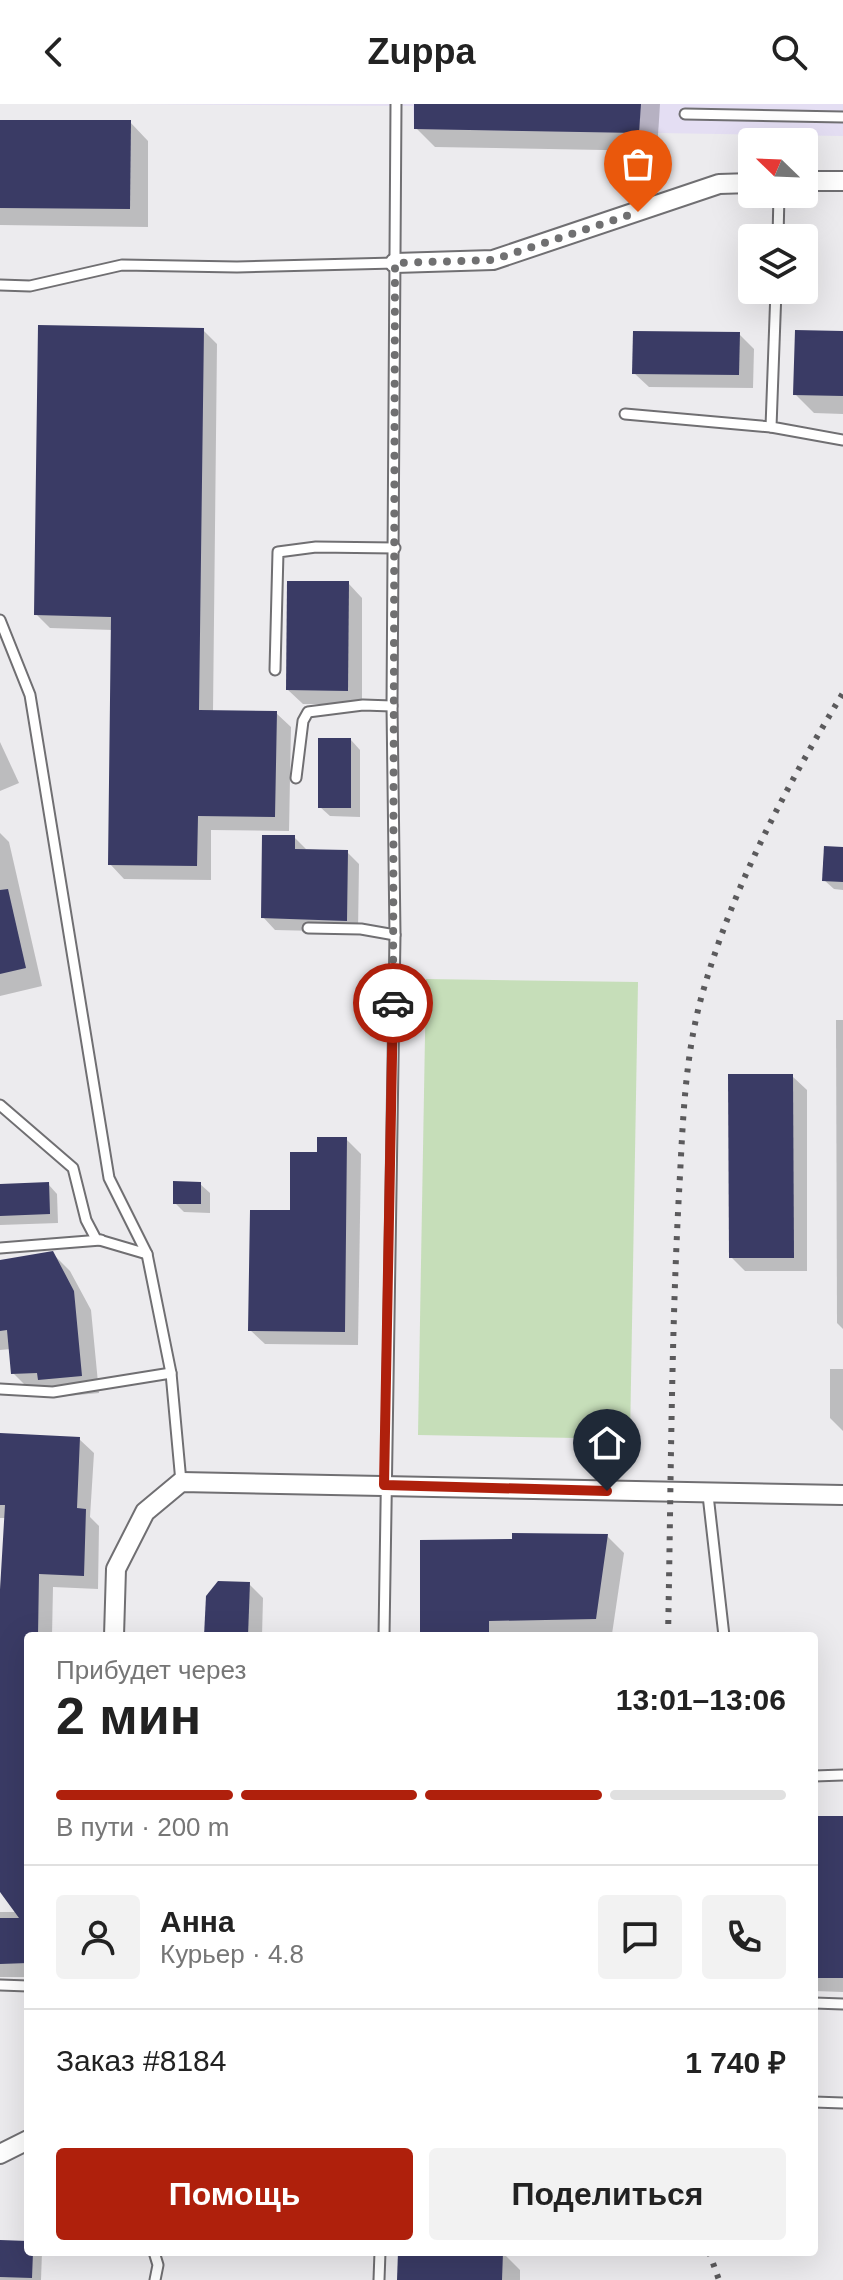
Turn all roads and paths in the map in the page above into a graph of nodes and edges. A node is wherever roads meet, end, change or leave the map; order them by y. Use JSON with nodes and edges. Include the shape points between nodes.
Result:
{"nodes":[{"id":1,"x":396,"y":104,"type":"edge"},
{"id":2,"x":685,"y":114,"type":"dead end"},
{"id":3,"x":843,"y":117,"type":"edge"},
{"id":4,"x":818,"y":181,"type":"edge"},
{"id":5,"x":843,"y":181,"type":"edge"},
{"id":6,"x":738,"y":183,"type":"edge"},
{"id":7,"x":395,"y":263,"type":"junction"},
{"id":8,"x":0,"y":285,"type":"edge"},
{"id":9,"x":775,"y":304,"type":"edge"},
{"id":10,"x":625,"y":414,"type":"dead end"},
{"id":11,"x":771,"y":427,"type":"junction"},
{"id":12,"x":843,"y":440,"type":"edge"},
{"id":13,"x":395,"y":548,"type":"junction"},
{"id":14,"x":0,"y":620,"type":"edge"},
{"id":15,"x":275,"y":670,"type":"dead end"},
{"id":16,"x":392,"y":706,"type":"junction"},
{"id":17,"x":296,"y":778,"type":"dead end"},
{"id":18,"x":308,"y":928,"type":"dead end"},
{"id":19,"x":395,"y":935,"type":"junction"},
{"id":20,"x":0,"y":1105,"type":"edge"},
{"id":21,"x":96,"y":1239,"type":"junction"},
{"id":22,"x":0,"y":1248,"type":"edge"},
{"id":23,"x":147,"y":1254,"type":"junction"},
{"id":24,"x":171,"y":1373,"type":"junction"},
{"id":25,"x":0,"y":1389,"type":"edge"},
{"id":26,"x":181,"y":1482,"type":"junction"},
{"id":27,"x":384,"y":1485,"type":"junction"},
{"id":28,"x":708,"y":1495,"type":"junction"},
{"id":29,"x":843,"y":1495,"type":"edge"},
{"id":30,"x":114,"y":1632,"type":"edge"},
{"id":31,"x":384,"y":1632,"type":"edge"},
{"id":32,"x":724,"y":1632,"type":"edge"},
{"id":33,"x":843,"y":1775,"type":"edge"},
{"id":34,"x":818,"y":1776,"type":"edge"},
{"id":35,"x":0,"y":1985,"type":"edge"},
{"id":36,"x":24,"y":1986,"type":"edge"},
{"id":37,"x":818,"y":2003,"type":"edge"},
{"id":38,"x":843,"y":2004,"type":"edge"},
{"id":39,"x":818,"y":2102,"type":"edge"},
{"id":40,"x":843,"y":2103,"type":"edge"},
{"id":41,"x":24,"y":2142,"type":"edge"},
{"id":42,"x":0,"y":2154,"type":"edge"},
{"id":43,"x":155,"y":2256,"type":"edge"},
{"id":44,"x":380,"y":2256,"type":"edge"},
{"id":45,"x":155,"y":2280,"type":"edge"},
{"id":46,"x":379,"y":2280,"type":"edge"}],
"edges":[{"from":1,"to":7,"type":"lane"},
{"from":2,"to":3,"type":"lane"},
{"from":4,"to":5,"type":"street"},
{"from":6,"to":7,"type":"street","via":[[719,184],[493,260]]},
{"from":7,"to":8,"type":"lane","via":[[122,265],[30,286]]},
{"from":7,"to":13,"type":"lane"},
{"from":9,"to":11,"type":"lane"},
{"from":10,"to":11,"type":"lane"},
{"from":11,"to":12,"type":"lane"},
{"from":13,"to":15,"type":"lane","via":[[278,552]]},
{"from":13,"to":16,"type":"lane"},
{"from":14,"to":23,"type":"lane","via":[[30,695],[109,1178]]},
{"from":16,"to":17,"type":"lane","via":[[308,712]]},
{"from":16,"to":19,"type":"lane"},
{"from":18,"to":19,"type":"lane"},
{"from":19,"to":27,"type":"lane"},
{"from":20,"to":21,"type":"lane","via":[[73,1168]]},
{"from":21,"to":22,"type":"lane"},
{"from":21,"to":23,"type":"lane"},
{"from":23,"to":24,"type":"lane"},
{"from":24,"to":25,"type":"lane","via":[[53,1392]]},
{"from":24,"to":26,"type":"lane"},
{"from":26,"to":27,"type":"street"},
{"from":26,"to":30,"type":"street","via":[[145,1512],[116,1569]]},
{"from":27,"to":28,"type":"street"},
{"from":27,"to":31,"type":"lane"},
{"from":28,"to":29,"type":"street"},
{"from":28,"to":32,"type":"lane"},
{"from":33,"to":34,"type":"lane"},
{"from":35,"to":36,"type":"lane"},
{"from":37,"to":38,"type":"lane"},
{"from":39,"to":40,"type":"lane"},
{"from":41,"to":42,"type":"street"},
{"from":43,"to":45,"type":"lane"},
{"from":44,"to":46,"type":"lane"}]}
